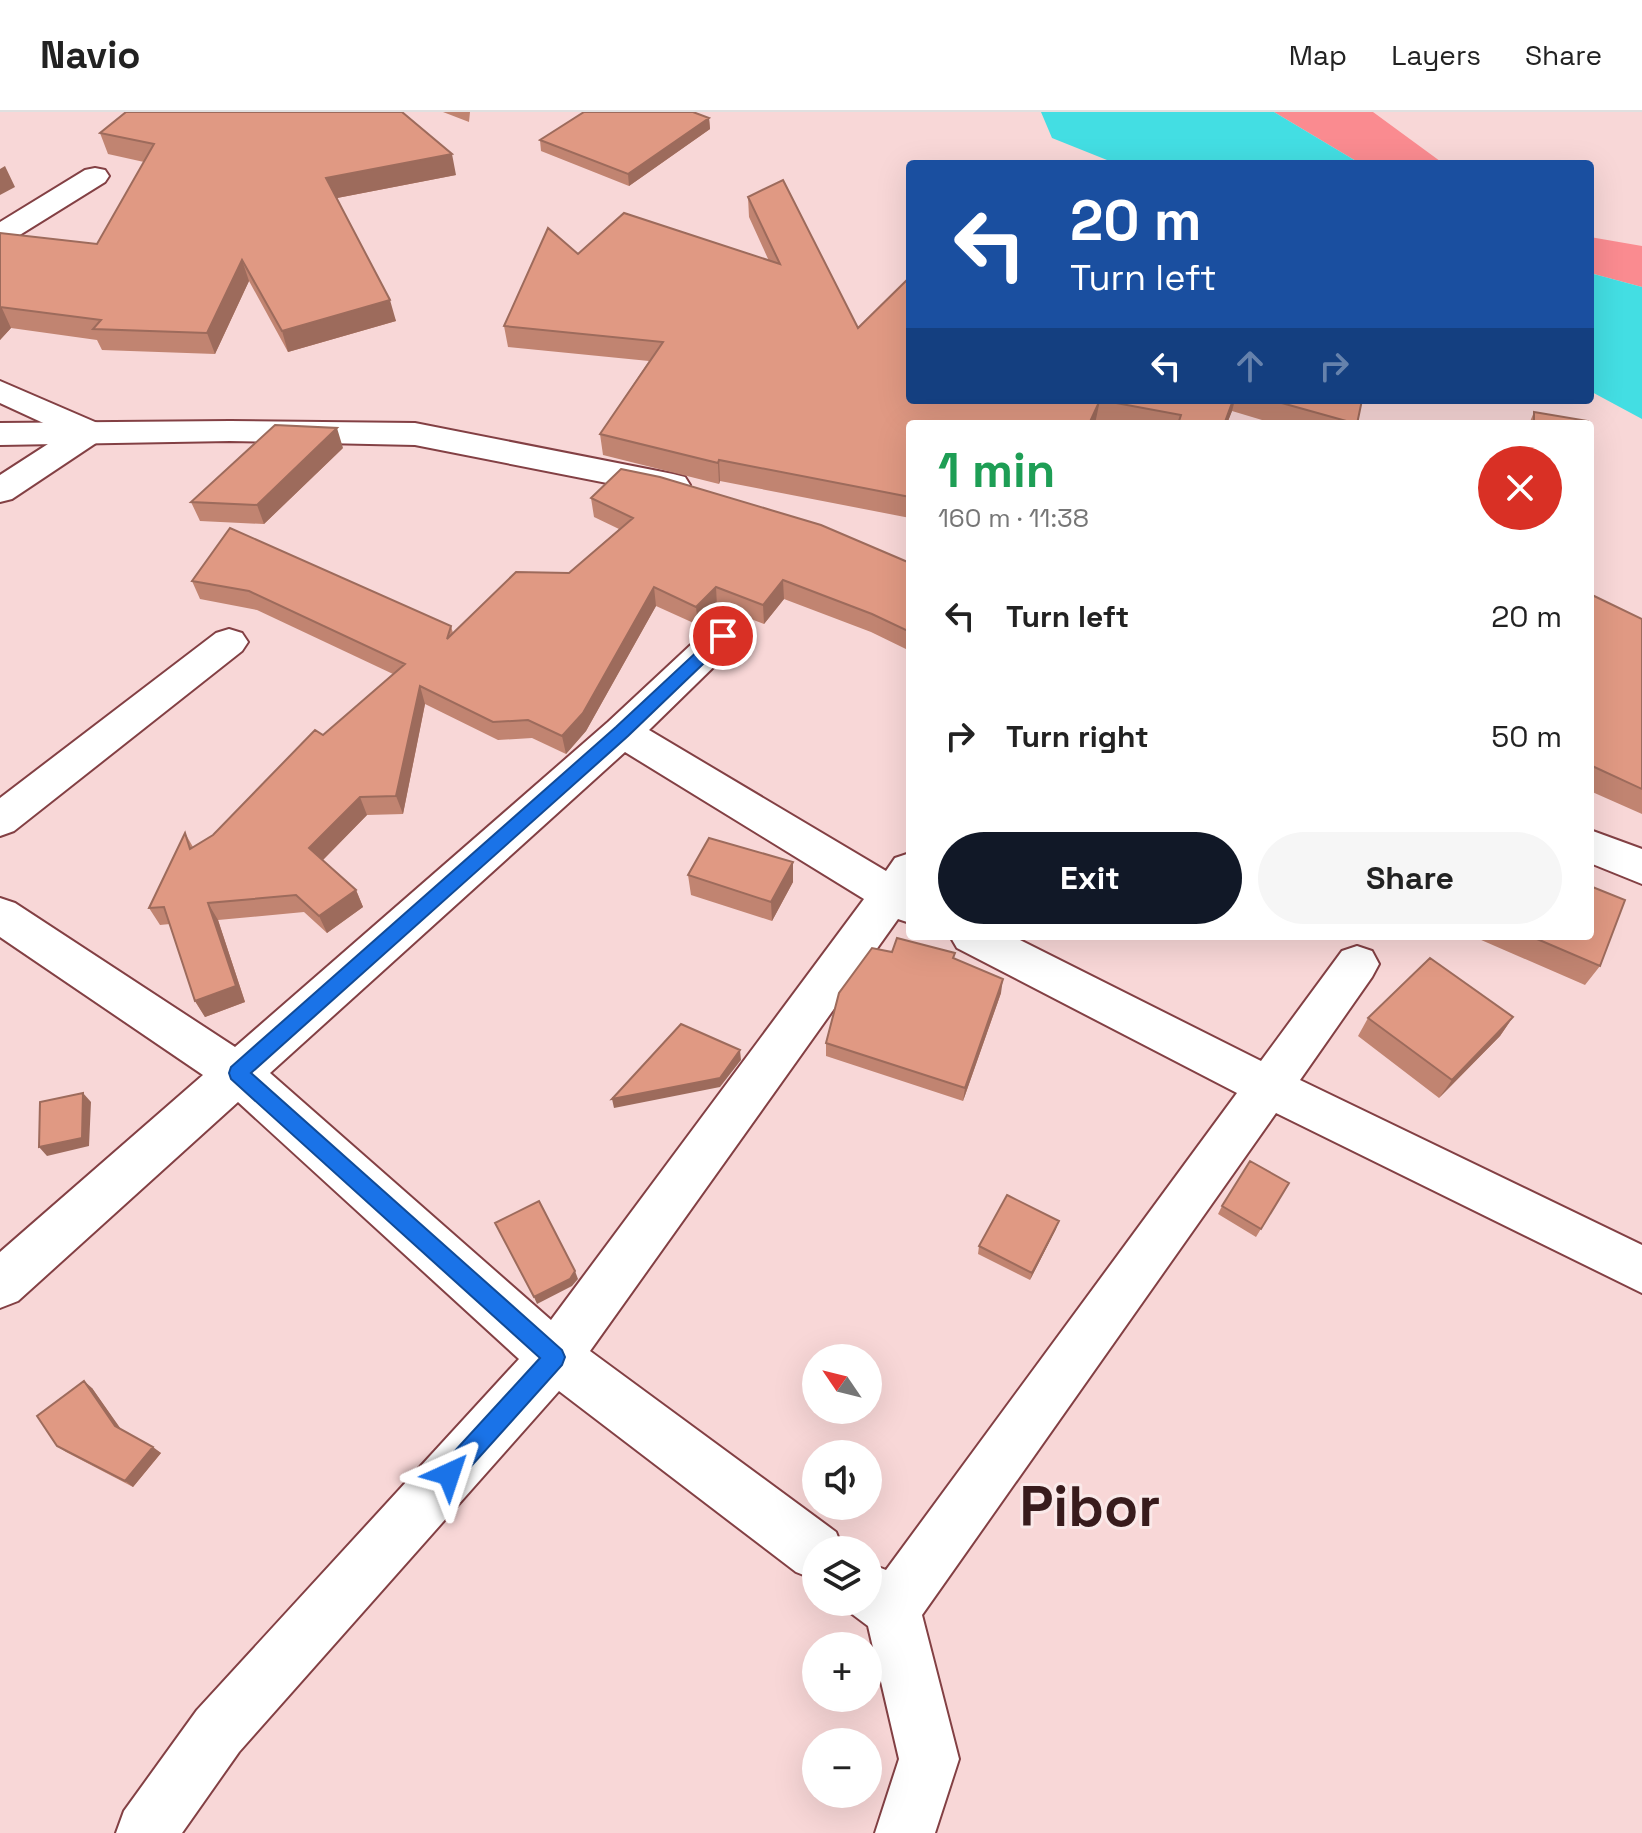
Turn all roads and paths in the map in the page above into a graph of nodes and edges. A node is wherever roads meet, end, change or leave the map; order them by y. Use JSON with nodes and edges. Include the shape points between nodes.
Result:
{"nodes":[{"id":1,"x":95,"y":176,"type":"dead end"},
{"id":2,"x":0,"y":235,"type":"edge"},
{"id":3,"x":0,"y":391,"type":"edge"},
{"id":4,"x":90,"y":432,"type":"junction"},
{"id":5,"x":0,"y":434,"type":"edge"},
{"id":6,"x":0,"y":491,"type":"edge"},
{"id":7,"x":697,"y":492,"type":"edge"},
{"id":8,"x":723,"y":636,"type":"dead end"},
{"id":9,"x":229,"y":642,"type":"dead end"},
{"id":10,"x":622,"y":732,"type":"junction"},
{"id":11,"x":0,"y":820,"type":"edge"},
{"id":12,"x":1594,"y":848,"type":"edge"},
{"id":13,"x":1642,"y":867,"type":"edge"},
{"id":14,"x":904,"y":891,"type":"edge"},
{"id":15,"x":0,"y":915,"type":"edge"},
{"id":16,"x":980,"y":940,"type":"edge"},
{"id":17,"x":1357,"y":964,"type":"dead end"},
{"id":18,"x":238,"y":1073,"type":"junction"},
{"id":19,"x":1269,"y":1087,"type":"junction"},
{"id":20,"x":1642,"y":1270,"type":"edge"},
{"id":21,"x":0,"y":1284,"type":"edge"},
{"id":22,"x":555,"y":1357,"type":"junction"},
{"id":23,"x":802,"y":1542,"type":"edge"},
{"id":24,"x":882,"y":1597,"type":"edge"},
{"id":25,"x":882,"y":1606,"type":"edge"},
{"id":26,"x":146,"y":1833,"type":"edge"},
{"id":27,"x":905,"y":1833,"type":"edge"}],
"edges":[{"from":1,"to":2,"type":"street"},
{"from":3,"to":4,"type":"street"},
{"from":4,"to":5,"type":"street"},
{"from":4,"to":6,"type":"street"},
{"from":4,"to":7,"type":"street","via":[[415,434]]},
{"from":8,"to":10,"type":"street"},
{"from":9,"to":11,"type":"street"},
{"from":10,"to":14,"type":"street"},
{"from":10,"to":18,"type":"street"},
{"from":12,"to":13,"type":"street"},
{"from":14,"to":22,"type":"street"},
{"from":15,"to":18,"type":"street"},
{"from":16,"to":19,"type":"street"},
{"from":17,"to":19,"type":"street"},
{"from":18,"to":21,"type":"street"},
{"from":18,"to":22,"type":"street"},
{"from":19,"to":20,"type":"street"},
{"from":19,"to":24,"type":"street"},
{"from":22,"to":23,"type":"street"},
{"from":22,"to":26,"type":"street","via":[[218,1731]]},
{"from":25,"to":27,"type":"street","via":[[929,1759]]}]}
